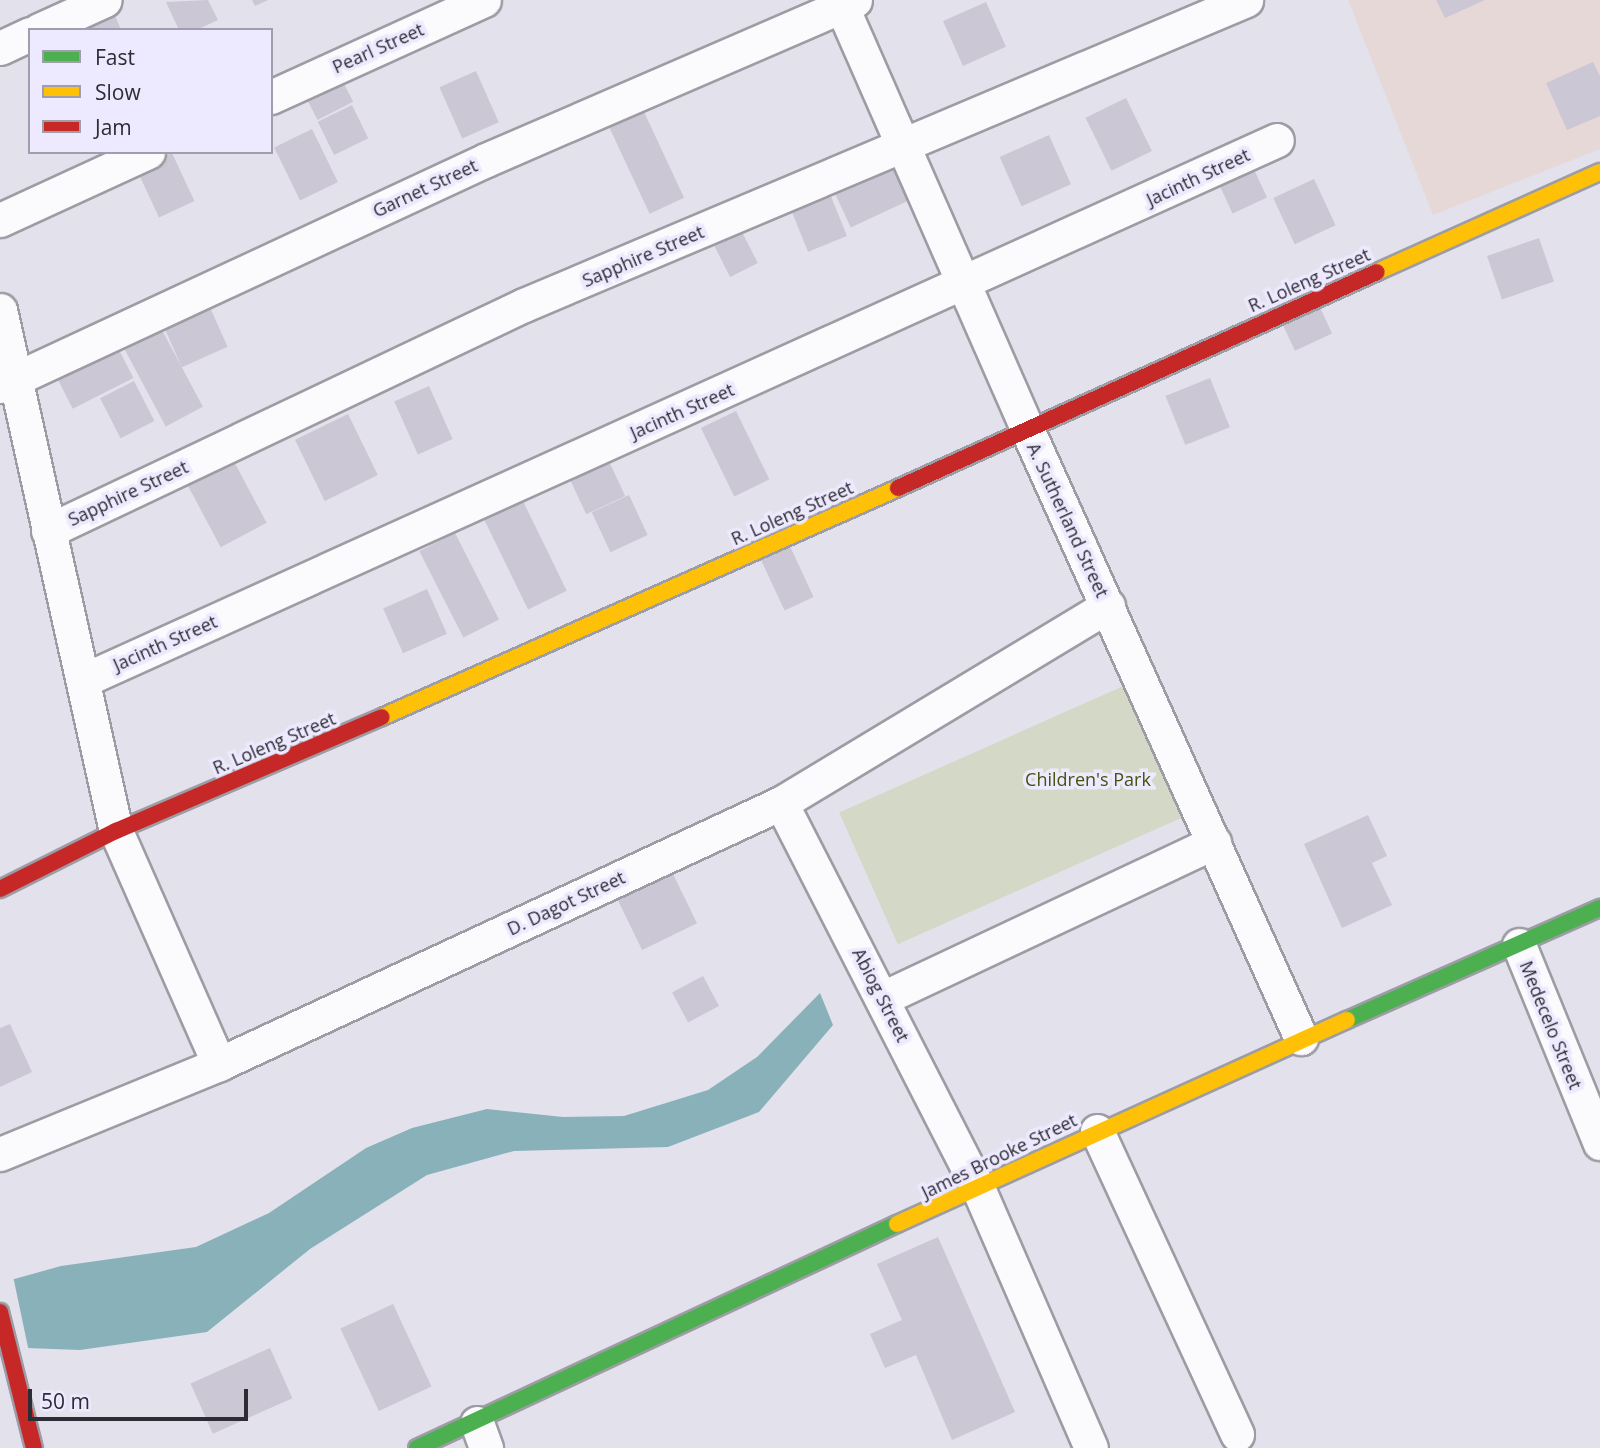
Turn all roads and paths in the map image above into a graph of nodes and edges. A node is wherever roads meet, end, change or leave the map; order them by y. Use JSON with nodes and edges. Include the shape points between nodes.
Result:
{"nodes":[{"id":1,"x":105,"y":0,"type":"edge"},
{"id":2,"x":484,"y":0,"type":"edge"},
{"id":3,"x":1246,"y":0,"type":"edge"},
{"id":4,"x":845,"y":2,"type":"edge"},
{"id":5,"x":43,"y":28,"type":"edge"},
{"id":6,"x":28,"y":35,"type":"edge"},
{"id":7,"x":0,"y":48,"type":"edge"},
{"id":8,"x":273,"y":96,"type":"edge"},
{"id":9,"x":1277,"y":141,"type":"dead end"},
{"id":10,"x":902,"y":147,"type":"junction"},
{"id":11,"x":144,"y":154,"type":"edge"},
{"id":12,"x":1600,"y":172,"type":"edge"},
{"id":13,"x":0,"y":220,"type":"edge"},
{"id":14,"x":963,"y":285,"type":"junction"},
{"id":15,"x":0,"y":310,"type":"edge"},
{"id":16,"x":7,"y":383,"type":"edge"},
{"id":17,"x":1027,"y":429,"type":"junction"},
{"id":18,"x":48,"y":531,"type":"junction"},
{"id":19,"x":1108,"y":606,"type":"junction"},
{"id":20,"x":86,"y":679,"type":"junction"},
{"id":21,"x":781,"y":803,"type":"junction"},
{"id":22,"x":116,"y":831,"type":"junction"},
{"id":23,"x":1214,"y":842,"type":"junction"},
{"id":24,"x":0,"y":889,"type":"edge"},
{"id":25,"x":1600,"y":908,"type":"edge"},
{"id":26,"x":1519,"y":945,"type":"junction"},
{"id":27,"x":883,"y":998,"type":"junction"},
{"id":28,"x":1301,"y":1038,"type":"junction"},
{"id":29,"x":219,"y":1064,"type":"junction"},
{"id":30,"x":1097,"y":1130,"type":"junction"},
{"id":31,"x":1600,"y":1143,"type":"edge"},
{"id":32,"x":0,"y":1154,"type":"edge"},
{"id":33,"x":978,"y":1188,"type":"junction"},
{"id":34,"x":0,"y":1312,"type":"edge"},
{"id":35,"x":1237,"y":1434,"type":"dead end"},
{"id":36,"x":482,"y":1435,"type":"edge"},
{"id":37,"x":34,"y":1448,"type":"edge"},
{"id":38,"x":417,"y":1448,"type":"edge"},
{"id":39,"x":1091,"y":1448,"type":"edge"}],
"edges":[{"from":1,"to":5,"type":"street"},
{"from":2,"to":8,"type":"street","name":"Pearl Street"},
{"from":3,"to":10,"type":"street","name":"Sapphire Street"},
{"from":4,"to":10,"type":"street","name":"A. Sutherland Street"},
{"from":4,"to":16,"type":"street","name":"Garnet Street","via":[[486,160]]},
{"from":6,"to":7,"type":"street"},
{"from":9,"to":14,"type":"street","name":"Jacinth Street"},
{"from":10,"to":14,"type":"street","name":"A. Sutherland Street"},
{"from":10,"to":18,"type":"street","name":"Sapphire Street","via":[[524,305]]},
{"from":11,"to":13,"type":"street"},
{"from":12,"to":17,"type":"street","name":"R. Loleng Street"},
{"from":14,"to":17,"type":"street","name":"A. Sutherland Street"},
{"from":14,"to":20,"type":"street","name":"Jacinth Street"},
{"from":15,"to":16,"type":"street"},
{"from":16,"to":18,"type":"street"},
{"from":17,"to":19,"type":"street","name":"A. Sutherland Street"},
{"from":17,"to":22,"type":"street","name":"R. Loleng Street","via":[[510,662]]},
{"from":18,"to":20,"type":"street"},
{"from":19,"to":21,"type":"street","name":"D. Dagot Street"},
{"from":19,"to":23,"type":"street","name":"A. Sutherland Street"},
{"from":20,"to":22,"type":"street"},
{"from":21,"to":27,"type":"street","name":"Abiog Street"},
{"from":21,"to":29,"type":"street","name":"D. Dagot Street"},
{"from":22,"to":24,"type":"street","name":"R. Loleng Street"},
{"from":22,"to":29,"type":"street"},
{"from":23,"to":27,"type":"street"},
{"from":23,"to":28,"type":"street","name":"A. Sutherland Street"},
{"from":25,"to":26,"type":"street","name":"James Brooke Street"},
{"from":26,"to":28,"type":"street","name":"James Brooke Street"},
{"from":26,"to":31,"type":"street","name":"Medecelo Street"},
{"from":27,"to":33,"type":"street","name":"Abiog Street"},
{"from":28,"to":30,"type":"street","name":"James Brooke Street"},
{"from":29,"to":32,"type":"street","name":"D. Dagot Street"},
{"from":30,"to":33,"type":"street","name":"James Brooke Street"},
{"from":30,"to":35,"type":"street"},
{"from":33,"to":36,"type":"street","name":"James Brooke Street"},
{"from":33,"to":39,"type":"street","name":"Abiog Street"},
{"from":34,"to":37,"type":"street"},
{"from":36,"to":38,"type":"street","name":"James Brooke Street"}]}
